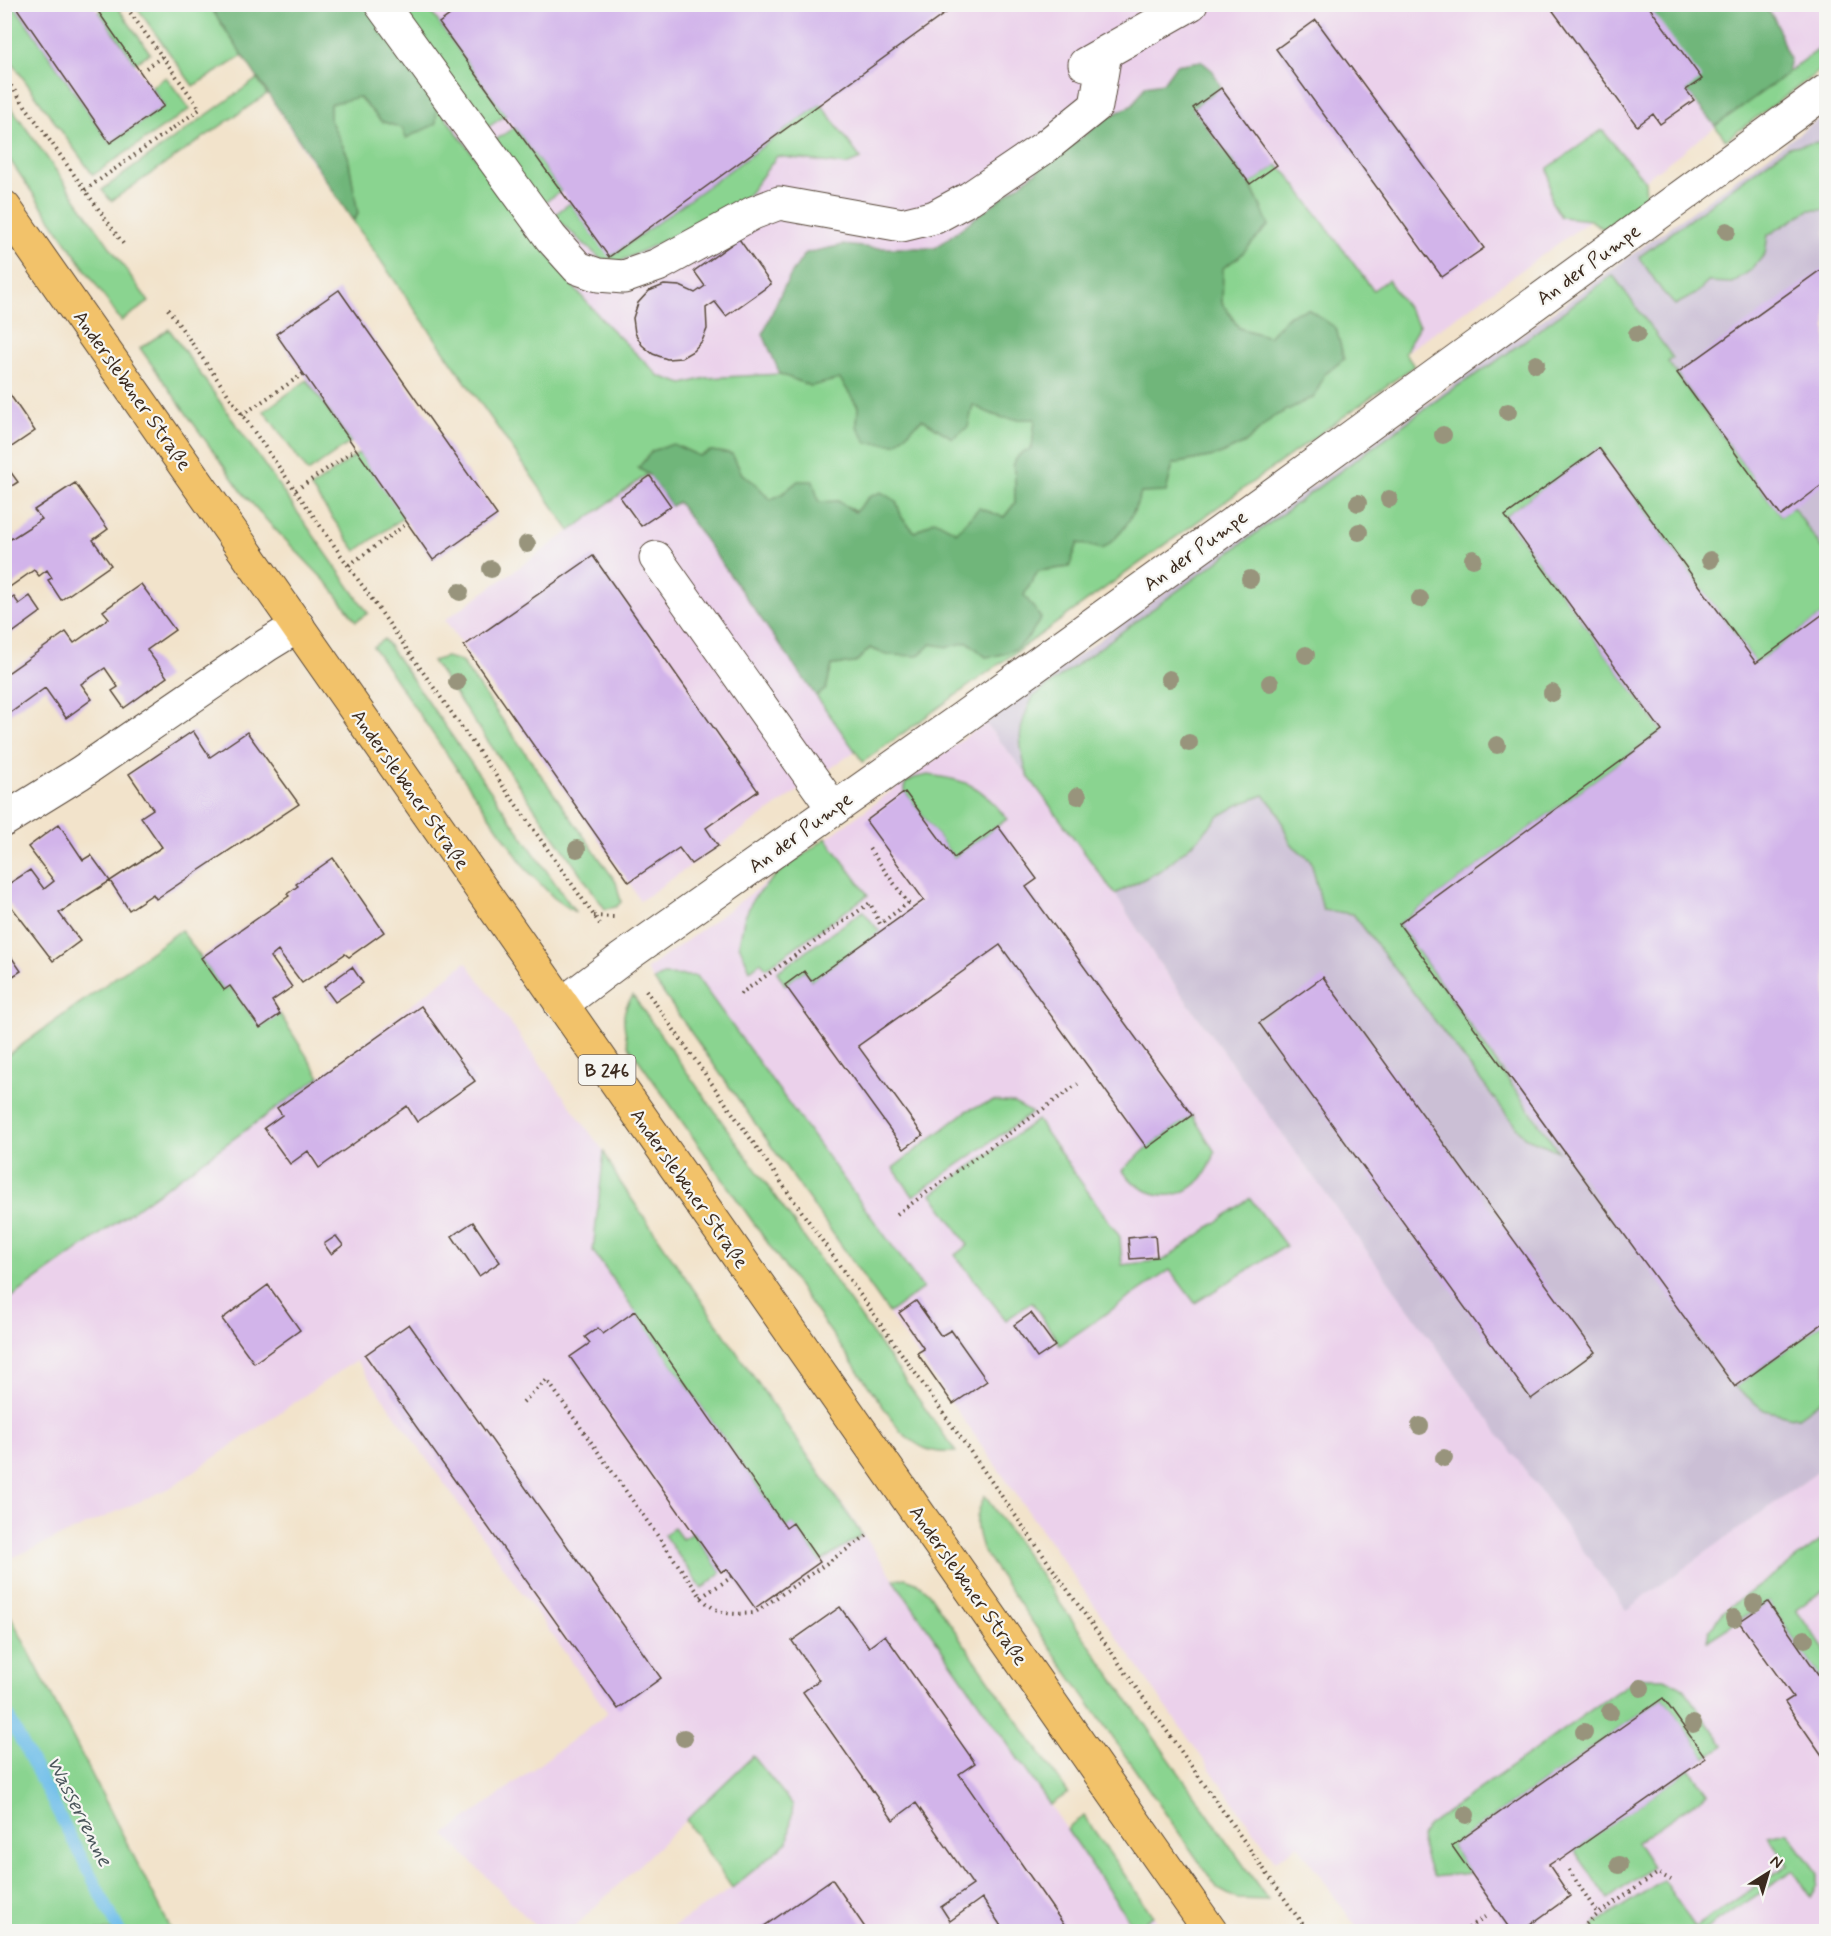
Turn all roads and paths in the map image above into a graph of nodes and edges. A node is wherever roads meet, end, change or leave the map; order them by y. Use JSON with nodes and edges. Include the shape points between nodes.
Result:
{"nodes":[{"id":1,"x":124,"y":4,"type":"edge"},
{"id":2,"x":381,"y":4,"type":"edge"},
{"id":3,"x":1191,"y":4,"type":"edge"},
{"id":4,"x":162,"y":57,"type":"junction"},
{"id":5,"x":146,"y":68,"type":"dead end"},
{"id":6,"x":4,"y":76,"type":"edge"},
{"id":7,"x":1827,"y":91,"type":"edge"},
{"id":8,"x":85,"y":190,"type":"junction"},
{"id":9,"x":4,"y":207,"type":"edge"},
{"id":10,"x":124,"y":245,"type":"dead end"},
{"id":11,"x":168,"y":309,"type":"dead end"},
{"id":12,"x":303,"y":374,"type":"dead end"},
{"id":13,"x":242,"y":415,"type":"junction"},
{"id":14,"x":356,"y":449,"type":"dead end"},
{"id":15,"x":296,"y":490,"type":"junction"},
{"id":16,"x":408,"y":523,"type":"dead end"},
{"id":17,"x":656,"y":558,"type":"dead end"},
{"id":18,"x":349,"y":565,"type":"junction"},
{"id":19,"x":298,"y":626,"type":"junction"},
{"id":20,"x":833,"y":808,"type":"junction"},
{"id":21,"x":4,"y":820,"type":"edge"},
{"id":22,"x":868,"y":847,"type":"dead end"},
{"id":23,"x":623,"y":958,"type":"junction"},
{"id":24,"x":740,"y":994,"type":"dead end"},
{"id":25,"x":561,"y":1005,"type":"junction"},
{"id":26,"x":1078,"y":1084,"type":"dead end"},
{"id":27,"x":897,"y":1214,"type":"dead end"},
{"id":28,"x":523,"y":1402,"type":"dead end"},
{"id":29,"x":868,"y":1535,"type":"dead end"},
{"id":30,"x":732,"y":1577,"type":"dead end"},
{"id":31,"x":701,"y":1597,"type":"junction"},
{"id":32,"x":1569,"y":1870,"type":"dead end"},
{"id":33,"x":1671,"y":1880,"type":"dead end"},
{"id":34,"x":1598,"y":1914,"type":"junction"},
{"id":35,"x":1485,"y":1917,"type":"dead end"},
{"id":36,"x":1474,"y":1924,"type":"junction"},
{"id":37,"x":1211,"y":1932,"type":"edge"},
{"id":38,"x":1308,"y":1932,"type":"edge"},
{"id":39,"x":1464,"y":1932,"type":"edge"},
{"id":40,"x":1480,"y":1932,"type":"edge"},
{"id":41,"x":1577,"y":1932,"type":"edge"}],
"edges":[{"from":1,"to":4,"type":"path"},
{"from":2,"to":3,"type":"street","via":[[551,238],[578,268],[598,275],[624,277],[658,265],[779,203],[902,225],[934,217],[970,198],[1045,147],[1096,106],[1092,60]]},
{"from":4,"to":5,"type":"path"},
{"from":4,"to":8,"type":"path","via":[[200,109]]},
{"from":6,"to":8,"type":"path"},
{"from":7,"to":20,"type":"street","name":"An der Pumpe"},
{"from":8,"to":10,"type":"path"},
{"from":9,"to":19,"type":"main road","name":"Anderslebener Straße","number":"B 246"},
{"from":11,"to":13,"type":"path"},
{"from":12,"to":13,"type":"path"},
{"from":13,"to":15,"type":"path"},
{"from":14,"to":15,"type":"path"},
{"from":15,"to":18,"type":"path"},
{"from":16,"to":18,"type":"path"},
{"from":17,"to":20,"type":"street"},
{"from":18,"to":23,"type":"path"},
{"from":19,"to":21,"type":"street"},
{"from":19,"to":25,"type":"main road","name":"Anderslebener Straße","number":"B 246"},
{"from":20,"to":23,"type":"street","name":"An der Pumpe"},
{"from":22,"to":24,"type":"path","via":[[908,903],[880,924],[870,903]]},
{"from":23,"to":25,"type":"street","name":"An der Pumpe"},
{"from":23,"to":38,"type":"path"},
{"from":25,"to":37,"type":"main road","name":"Anderslebener Straße","number":"B 246"},
{"from":26,"to":27,"type":"path"},
{"from":28,"to":31,"type":"path","via":[[547,1380]]},
{"from":29,"to":31,"type":"path","via":[[754,1613],[719,1612]]},
{"from":30,"to":31,"type":"path"},
{"from":32,"to":34,"type":"path"},
{"from":33,"to":34,"type":"path","via":[[1658,1873]]},
{"from":34,"to":41,"type":"path"},
{"from":35,"to":36,"type":"path"},
{"from":36,"to":39,"type":"path"},
{"from":36,"to":40,"type":"path"}]}
